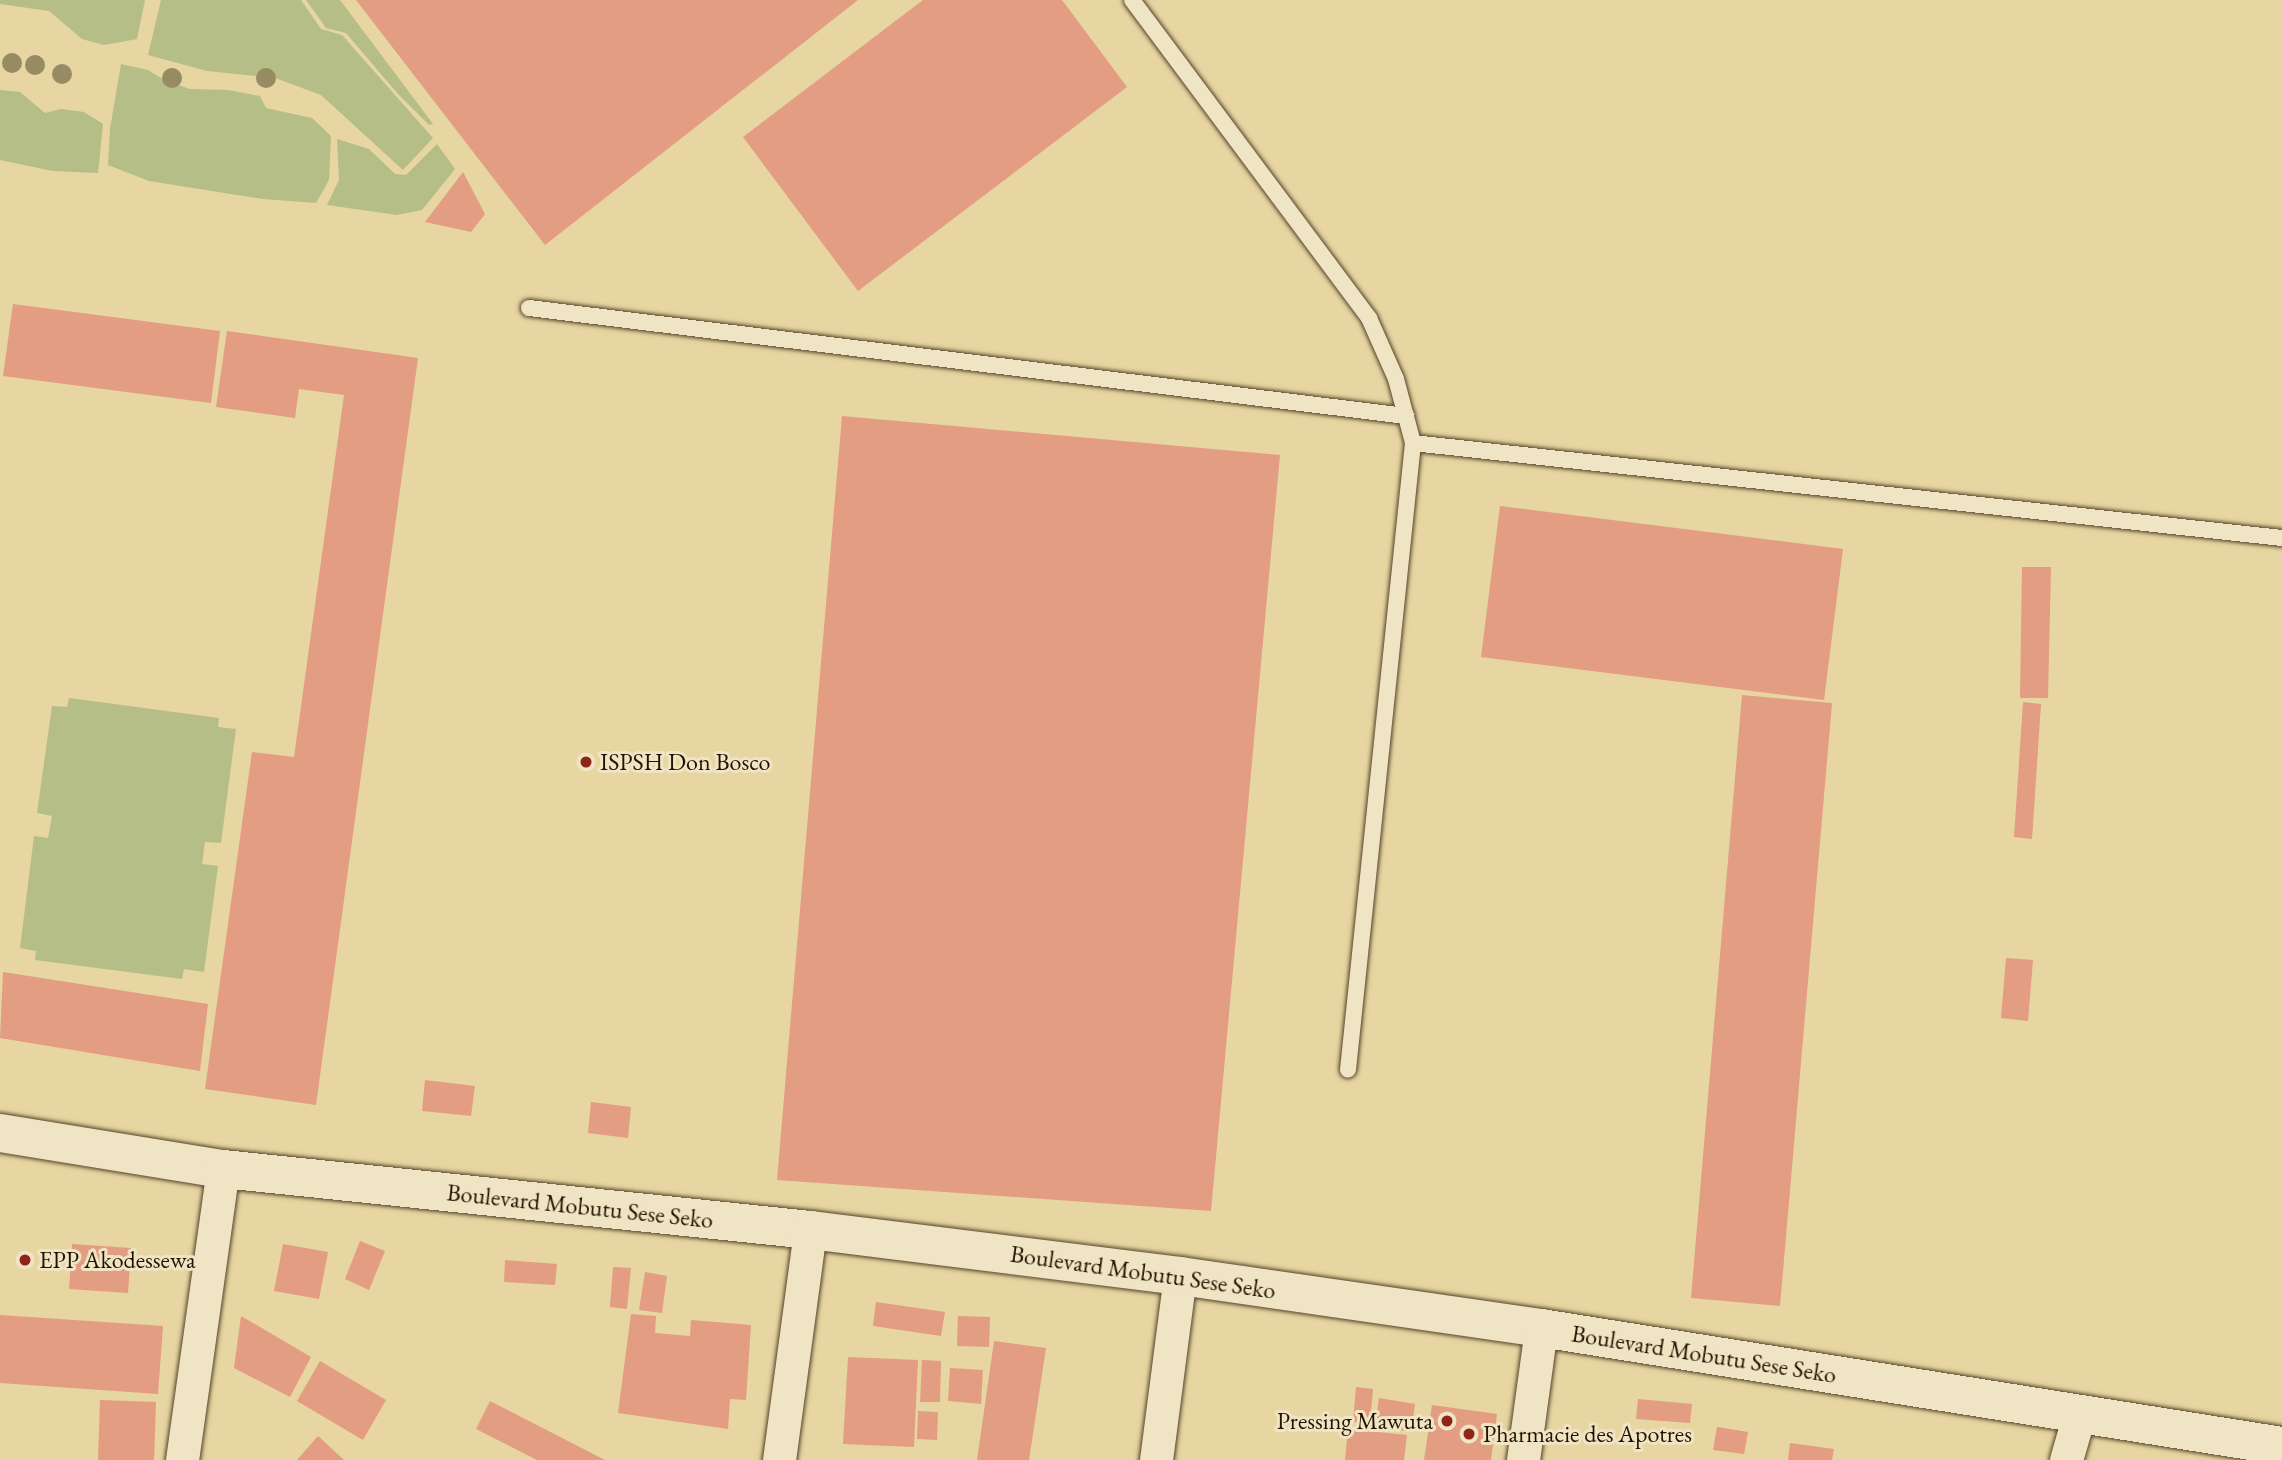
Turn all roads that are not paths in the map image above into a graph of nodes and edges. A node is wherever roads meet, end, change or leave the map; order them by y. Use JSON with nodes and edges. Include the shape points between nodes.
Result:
{"nodes":[{"id":1,"x":1132,"y":0,"type":"edge"},
{"id":2,"x":529,"y":308,"type":"dead end"},
{"id":3,"x":1405,"y":416,"type":"junction"},
{"id":4,"x":1413,"y":443,"type":"junction"},
{"id":5,"x":2282,"y":538,"type":"edge"},
{"id":6,"x":1348,"y":1070,"type":"dead end"},
{"id":7,"x":0,"y":1133,"type":"edge"},
{"id":8,"x":223,"y":1169,"type":"junction"},
{"id":9,"x":810,"y":1230,"type":"junction"},
{"id":10,"x":1180,"y":1276,"type":"junction"},
{"id":11,"x":1541,"y":1328,"type":"junction"},
{"id":12,"x":2079,"y":1415,"type":"junction"},
{"id":13,"x":2282,"y":1446,"type":"edge"},
{"id":14,"x":186,"y":1457,"type":"edge"},
{"id":15,"x":779,"y":1460,"type":"edge"},
{"id":16,"x":1156,"y":1460,"type":"edge"},
{"id":17,"x":1523,"y":1460,"type":"edge"},
{"id":18,"x":2066,"y":1460,"type":"edge"}],
"edges":[{"from":1,"to":3,"type":"lane","via":[[1369,318],[1396,379]]},
{"from":2,"to":3,"type":"lane"},
{"from":3,"to":4,"type":"lane"},
{"from":4,"to":5,"type":"lane"},
{"from":4,"to":6,"type":"lane"},
{"from":7,"to":8,"type":"street","name":"Boulevard Mobutu Sese Seko"},
{"from":8,"to":9,"type":"street","name":"Boulevard Mobutu Sese Seko"},
{"from":8,"to":14,"type":"street"},
{"from":9,"to":10,"type":"street","name":"Boulevard Mobutu Sese Seko"},
{"from":9,"to":15,"type":"street"},
{"from":10,"to":11,"type":"street","name":"Boulevard Mobutu Sese Seko"},
{"from":10,"to":16,"type":"street"},
{"from":11,"to":12,"type":"street","name":"Boulevard Mobutu Sese Seko"},
{"from":11,"to":17,"type":"street"},
{"from":12,"to":13,"type":"street","name":"Boulevard Mobutu Sese Seko"},
{"from":12,"to":18,"type":"street"}]}
